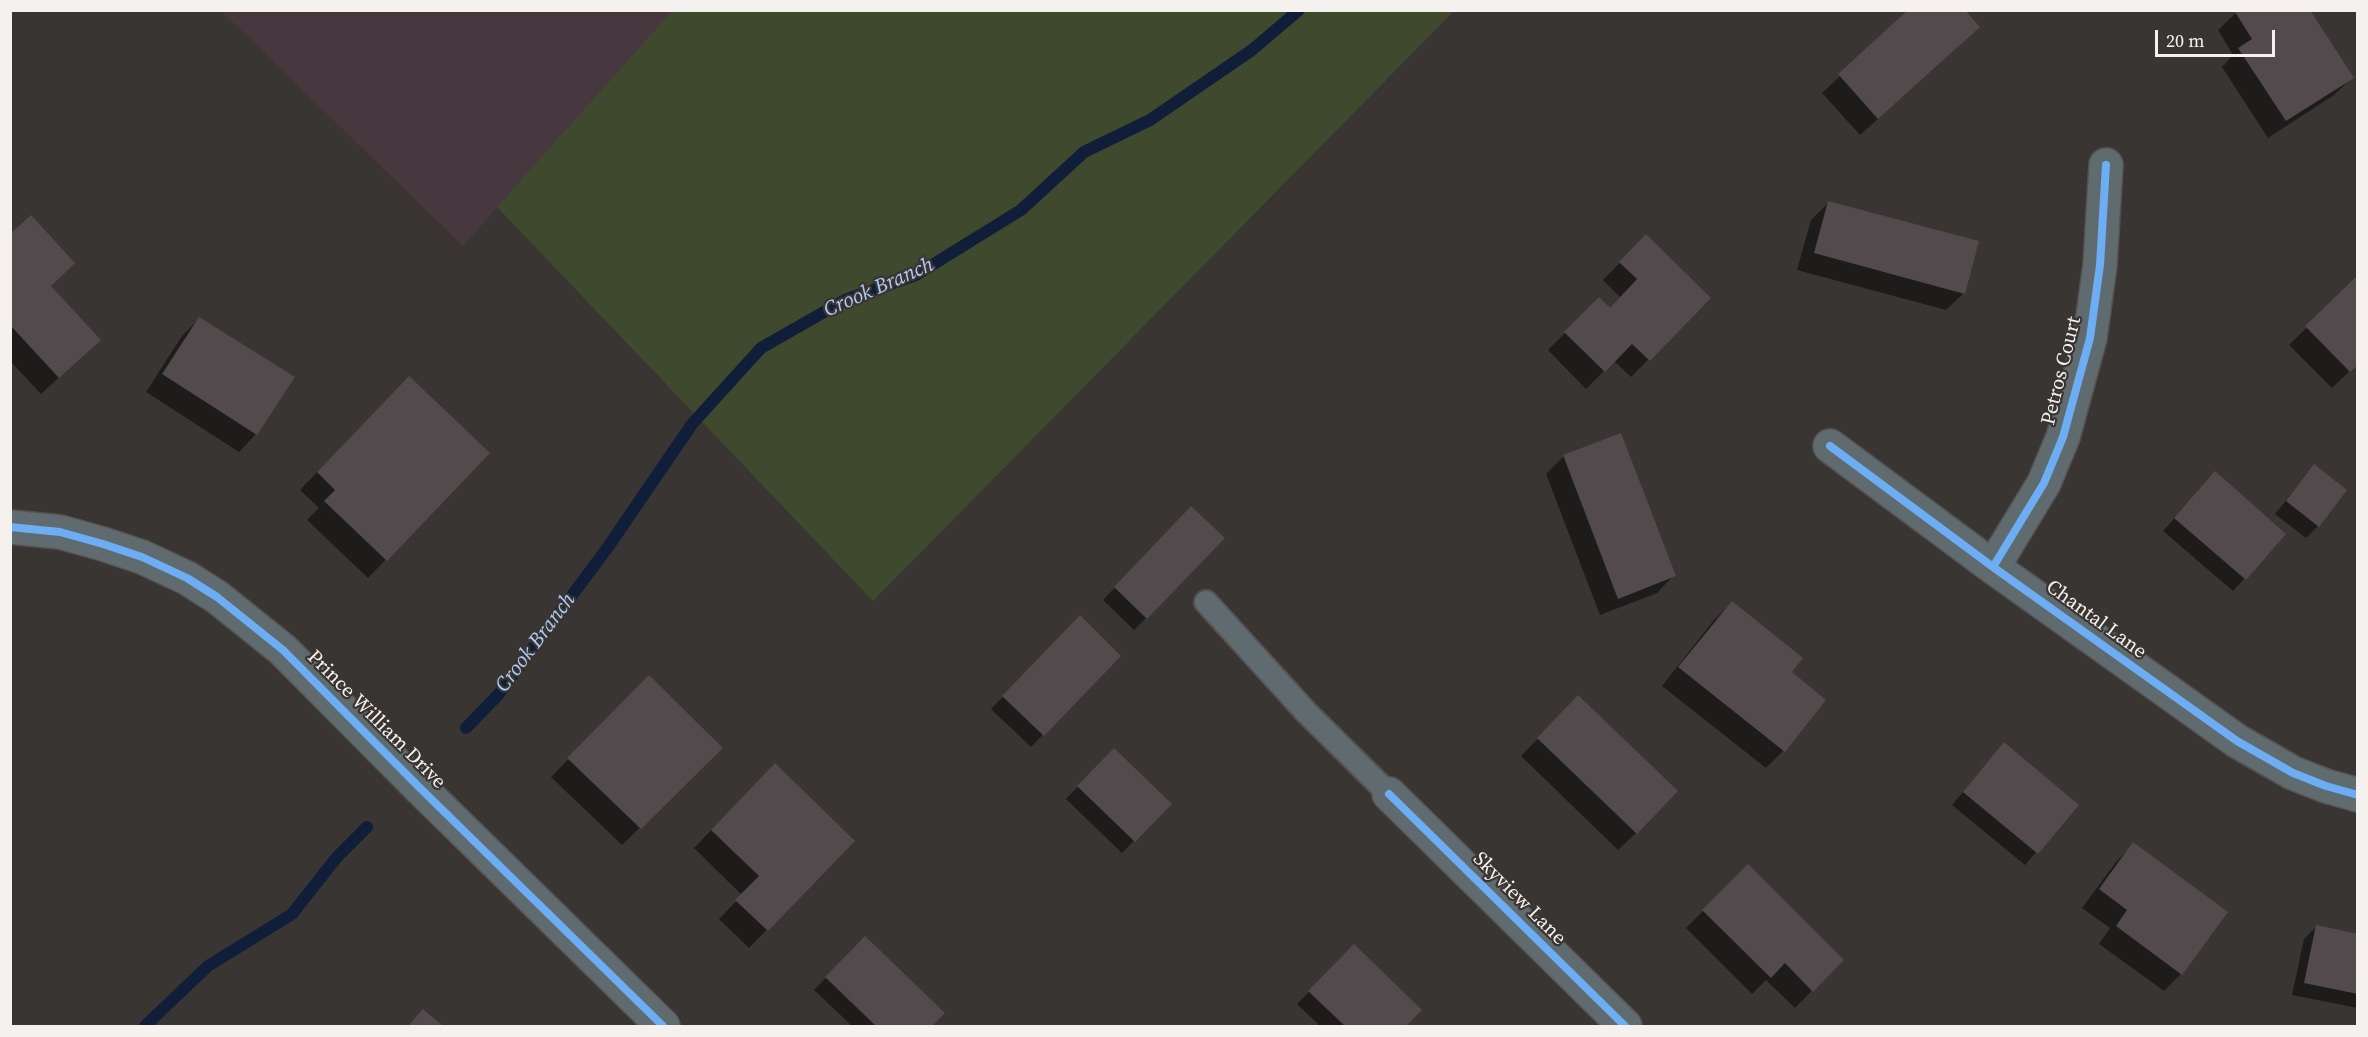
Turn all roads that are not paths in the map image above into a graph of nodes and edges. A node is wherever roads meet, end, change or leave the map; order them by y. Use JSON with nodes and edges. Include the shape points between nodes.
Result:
{"nodes":[{"id":1,"x":2106,"y":165,"type":"dead end"},
{"id":2,"x":1830,"y":446,"type":"dead end"},
{"id":3,"x":10,"y":526,"type":"edge"},
{"id":4,"x":1993,"y":567,"type":"junction"},
{"id":5,"x":1206,"y":602,"type":"dead end"},
{"id":6,"x":1389,"y":794,"type":"joint"},
{"id":7,"x":2358,"y":795,"type":"edge"},
{"id":8,"x":663,"y":1026,"type":"edge"},
{"id":9,"x":1625,"y":1026,"type":"edge"}],
"edges":[{"from":1,"to":4,"type":"street","name":"Petros Court","via":[[2100,265],[2090,338],[2063,437],[2044,483]]},
{"from":2,"to":4,"type":"street","name":"Chantal Lane"},
{"from":3,"to":8,"type":"street","name":"Prince William Drive","via":[[60,532],[104,544],[151,561],[217,597],[283,650]]},
{"from":4,"to":7,"type":"street","name":"Chantal Lane","via":[[2236,741],[2293,773]]},
{"from":5,"to":6,"type":"lane","via":[[1306,712]]},
{"from":6,"to":9,"type":"street","name":"Skyview Lane"}]}
